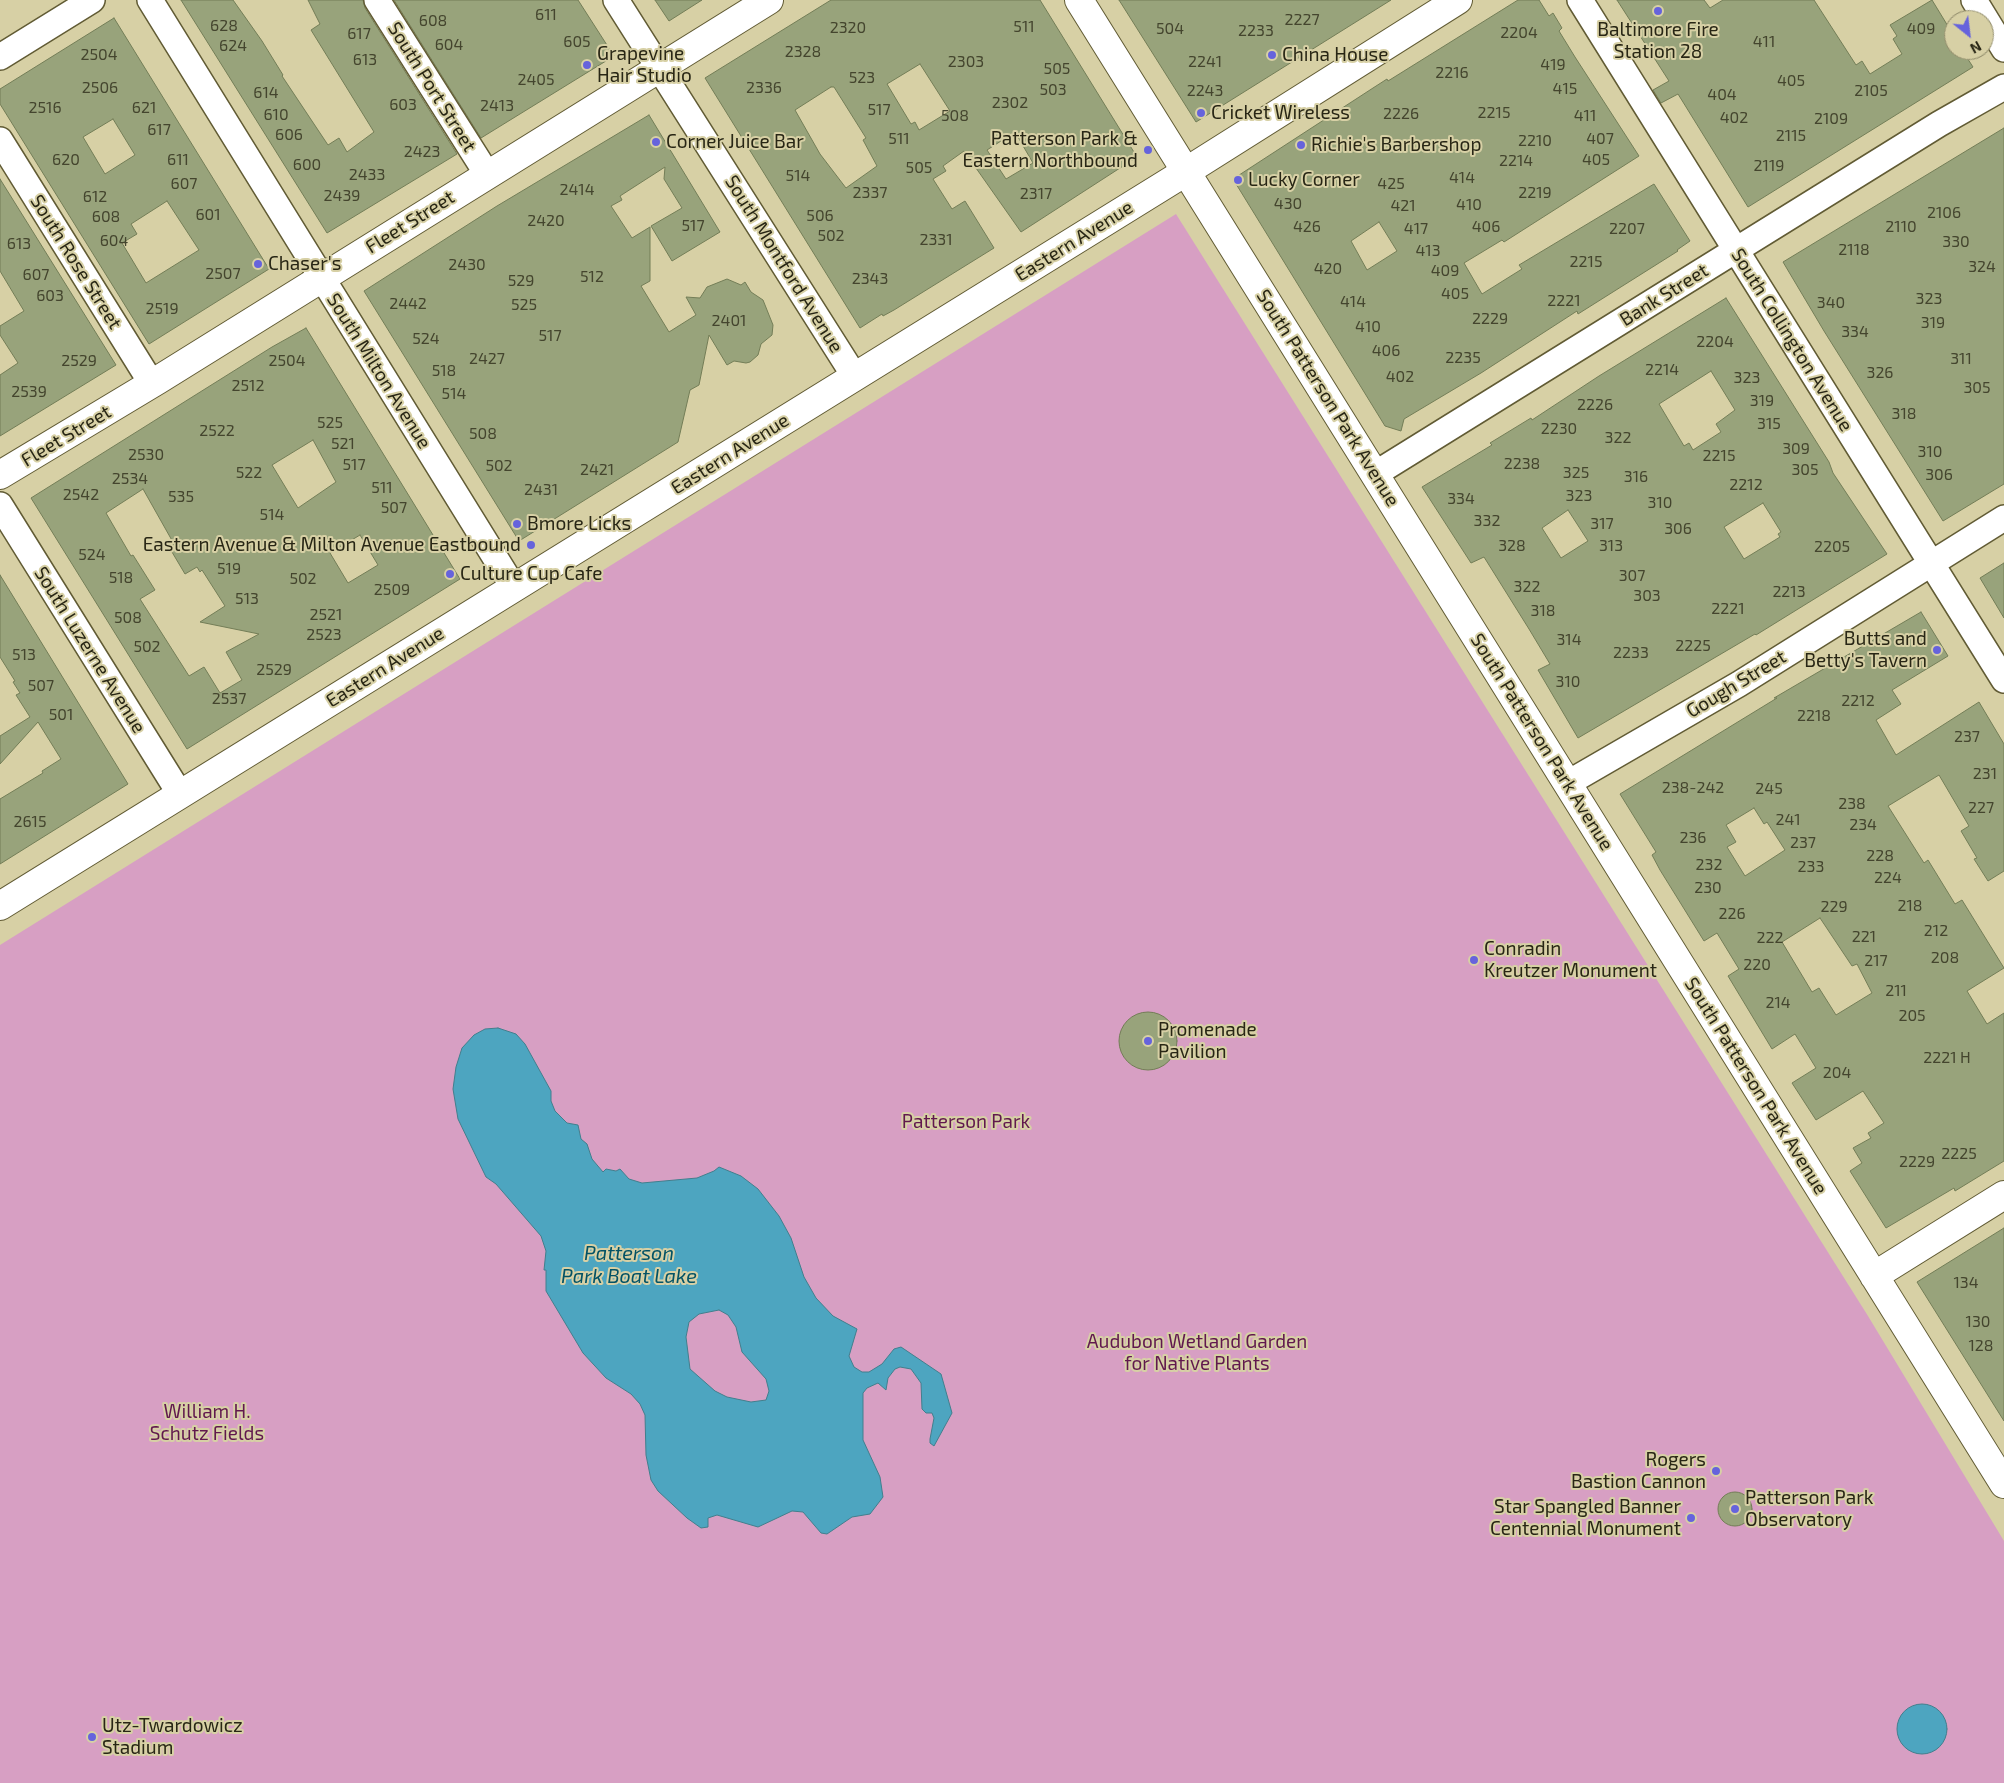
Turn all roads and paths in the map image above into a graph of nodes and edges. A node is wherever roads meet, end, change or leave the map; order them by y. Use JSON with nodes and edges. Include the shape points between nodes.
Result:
{"nodes":[{"id":1,"x":92,"y":0,"type":"edge"},
{"id":2,"x":150,"y":0,"type":"edge"},
{"id":3,"x":377,"y":0,"type":"edge"},
{"id":4,"x":616,"y":0,"type":"edge"},
{"id":5,"x":769,"y":0,"type":"edge"},
{"id":6,"x":1079,"y":0,"type":"edge"},
{"id":7,"x":1458,"y":0,"type":"edge"},
{"id":8,"x":1580,"y":0,"type":"edge"},
{"id":9,"x":1974,"y":0,"type":"edge"},
{"id":10,"x":2004,"y":49,"type":"edge"},
{"id":11,"x":0,"y":57,"type":"edge"},
{"id":12,"x":658,"y":68,"type":"junction"},
{"id":13,"x":2004,"y":87,"type":"edge"},
{"id":14,"x":0,"y":140,"type":"edge"},
{"id":15,"x":1187,"y":171,"type":"junction"},
{"id":16,"x":487,"y":174,"type":"junction"},
{"id":17,"x":1736,"y":250,"type":"junction"},
{"id":18,"x":322,"y":278,"type":"junction"},
{"id":19,"x":855,"y":377,"type":"junction"},
{"id":20,"x":152,"y":384,"type":"junction"},
{"id":21,"x":1375,"y":474,"type":"junction"},
{"id":22,"x":0,"y":475,"type":"edge"},
{"id":23,"x":0,"y":505,"type":"edge"},
{"id":24,"x":2004,"y":518,"type":"edge"},
{"id":25,"x":1931,"y":564,"type":"junction"},
{"id":26,"x":514,"y":588,"type":"junction"},
{"id":27,"x":2004,"y":680,"type":"edge"},
{"id":28,"x":1568,"y":783,"type":"junction"},
{"id":29,"x":180,"y":794,"type":"junction"},
{"id":30,"x":0,"y":906,"type":"edge"},
{"id":31,"x":2004,"y":1195,"type":"edge"},
{"id":32,"x":1874,"y":1276,"type":"junction"},
{"id":33,"x":2004,"y":1484,"type":"edge"}],
"edges":[{"from":1,"to":11,"type":"street"},
{"from":2,"to":18,"type":"street","name":"South Milton Avenue"},
{"from":3,"to":16,"type":"street","name":"South Port Street"},
{"from":4,"to":12,"type":"street","name":"South Montford Avenue"},
{"from":5,"to":12,"type":"street","name":"Fleet Street"},
{"from":6,"to":15,"type":"street","name":"South Patterson Park Avenue"},
{"from":7,"to":15,"type":"street","name":"Eastern Avenue"},
{"from":8,"to":17,"type":"street","name":"South Collington Avenue"},
{"from":9,"to":10,"type":"street"},
{"from":12,"to":16,"type":"street","name":"Fleet Street"},
{"from":12,"to":19,"type":"street","name":"South Montford Avenue"},
{"from":13,"to":17,"type":"street","name":"Bank Street"},
{"from":14,"to":20,"type":"street","name":"South Rose Street"},
{"from":15,"to":19,"type":"street","name":"Eastern Avenue"},
{"from":15,"to":21,"type":"street","name":"South Patterson Park Avenue"},
{"from":16,"to":18,"type":"street","name":"Fleet Street"},
{"from":17,"to":21,"type":"street","name":"Bank Street"},
{"from":17,"to":25,"type":"street","name":"South Collington Avenue"},
{"from":18,"to":20,"type":"street","name":"Fleet Street"},
{"from":18,"to":26,"type":"street","name":"South Milton Avenue"},
{"from":19,"to":26,"type":"street","name":"Eastern Avenue"},
{"from":20,"to":22,"type":"street","name":"Fleet Street"},
{"from":21,"to":28,"type":"street","name":"South Patterson Park Avenue"},
{"from":23,"to":29,"type":"street","name":"South Luzerne Avenue"},
{"from":24,"to":25,"type":"street","name":"Gough Street"},
{"from":25,"to":27,"type":"street","name":"South Collington Avenue"},
{"from":25,"to":28,"type":"street","name":"Gough Street","via":[[1739,684]]},
{"from":26,"to":29,"type":"street","name":"Eastern Avenue"},
{"from":28,"to":32,"type":"street","name":"South Patterson Park Avenue"},
{"from":29,"to":30,"type":"street","name":"Eastern Avenue"},
{"from":31,"to":32,"type":"street"},
{"from":32,"to":33,"type":"street","name":"South Patterson Park Avenue"}]}
